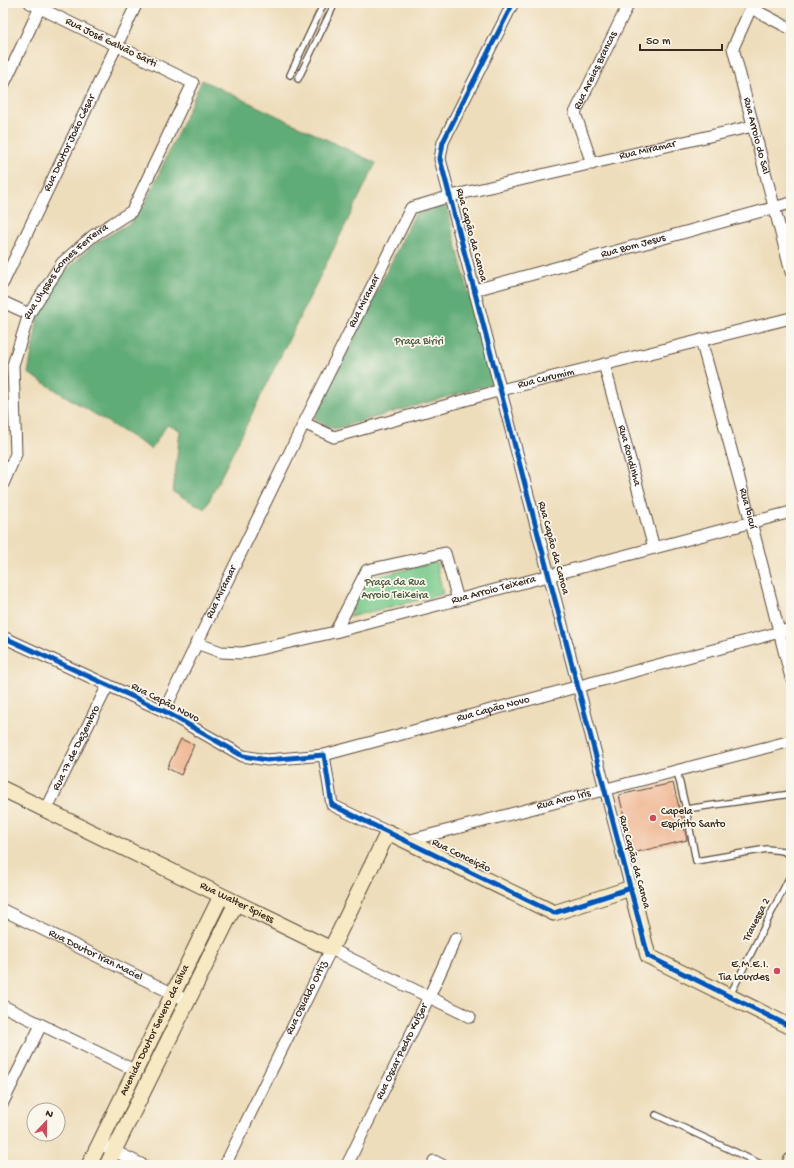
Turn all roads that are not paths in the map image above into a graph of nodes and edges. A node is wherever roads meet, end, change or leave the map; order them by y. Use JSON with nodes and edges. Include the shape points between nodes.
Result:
{"nodes":[{"id":1,"x":137,"y":3,"type":"edge"},
{"id":2,"x":324,"y":3,"type":"edge"},
{"id":3,"x":334,"y":3,"type":"edge"},
{"id":4,"x":513,"y":3,"type":"edge"},
{"id":5,"x":629,"y":3,"type":"edge"},
{"id":6,"x":37,"y":5,"type":"edge"},
{"id":7,"x":752,"y":5,"type":"edge"},
{"id":8,"x":791,"y":29,"type":"edge"},
{"id":9,"x":116,"y":46,"type":"junction"},
{"id":10,"x":290,"y":75,"type":"dead end"},
{"id":11,"x":298,"y":79,"type":"dead end"},
{"id":12,"x":193,"y":83,"type":"joint"},
{"id":13,"x":3,"y":86,"type":"edge"},
{"id":14,"x":753,"y":126,"type":"junction"},
{"id":15,"x":592,"y":164,"type":"junction"},
{"id":16,"x":451,"y":196,"type":"junction"},
{"id":17,"x":791,"y":203,"type":"edge"},
{"id":18,"x":774,"y":208,"type":"junction"},
{"id":19,"x":791,"y":272,"type":"edge"},
{"id":20,"x":3,"y":283,"type":"edge"},
{"id":21,"x":475,"y":290,"type":"junction"},
{"id":22,"x":3,"y":302,"type":"edge"},
{"id":23,"x":29,"y":314,"type":"junction"},
{"id":24,"x":791,"y":318,"type":"edge"},
{"id":25,"x":701,"y":340,"type":"junction"},
{"id":26,"x":604,"y":364,"type":"junction"},
{"id":27,"x":501,"y":390,"type":"junction"},
{"id":28,"x":304,"y":423,"type":"junction"},
{"id":29,"x":3,"y":484,"type":"edge"},
{"id":30,"x":791,"y":512,"type":"edge"},
{"id":31,"x":751,"y":522,"type":"junction"},
{"id":32,"x":654,"y":548,"type":"junction"},
{"id":33,"x":549,"y":576,"type":"junction"},
{"id":34,"x":458,"y":600,"type":"junction"},
{"id":35,"x":791,"y":629,"type":"edge"},
{"id":36,"x":335,"y":632,"type":"junction"},
{"id":37,"x":779,"y":632,"type":"junction"},
{"id":38,"x":3,"y":637,"type":"edge"},
{"id":39,"x":196,"y":643,"type":"junction"},
{"id":40,"x":791,"y":678,"type":"edge"},
{"id":41,"x":108,"y":685,"type":"junction"},
{"id":42,"x":578,"y":686,"type":"junction"},
{"id":43,"x":164,"y":711,"type":"junction"},
{"id":44,"x":791,"y":741,"type":"edge"},
{"id":45,"x":324,"y":755,"type":"junction"},
{"id":46,"x":677,"y":771,"type":"junction"},
{"id":47,"x":605,"y":789,"type":"junction"},
{"id":48,"x":3,"y":790,"type":"edge"},
{"id":49,"x":791,"y":794,"type":"edge"},
{"id":50,"x":686,"y":809,"type":"junction"},
{"id":51,"x":46,"y":810,"type":"junction"},
{"id":52,"x":388,"y":832,"type":"junction"},
{"id":53,"x":407,"y":841,"type":"junction"},
{"id":54,"x":791,"y":856,"type":"edge"},
{"id":55,"x":791,"y":874,"type":"edge"},
{"id":56,"x":631,"y":888,"type":"junction"},
{"id":57,"x":221,"y":896,"type":"junction"},
{"id":58,"x":236,"y":903,"type":"junction"},
{"id":59,"x":3,"y":910,"type":"edge"},
{"id":60,"x":456,"y":938,"type":"dead end"},
{"id":61,"x":331,"y":949,"type":"junction"},
{"id":62,"x":173,"y":994,"type":"junction"},
{"id":63,"x":729,"y":996,"type":"junction"},
{"id":64,"x":429,"y":997,"type":"junction"},
{"id":65,"x":188,"y":1001,"type":"junction"},
{"id":66,"x":3,"y":1006,"type":"edge"},
{"id":67,"x":470,"y":1017,"type":"dead end"},
{"id":68,"x":41,"y":1025,"type":"junction"},
{"id":69,"x":791,"y":1026,"type":"edge"},
{"id":70,"x":136,"y":1071,"type":"junction"},
{"id":71,"x":3,"y":1102,"type":"edge"},
{"id":72,"x":656,"y":1115,"type":"dead end"},
{"id":73,"x":100,"y":1144,"type":"junction"},
{"id":74,"x":114,"y":1151,"type":"junction"},
{"id":75,"x":791,"y":1161,"type":"edge"},
{"id":76,"x":89,"y":1165,"type":"edge"},
{"id":77,"x":107,"y":1165,"type":"edge"},
{"id":78,"x":142,"y":1165,"type":"edge"},
{"id":79,"x":225,"y":1165,"type":"edge"},
{"id":80,"x":347,"y":1165,"type":"edge"},
{"id":81,"x":763,"y":1165,"type":"edge"},
{"id":82,"x":789,"y":1165,"type":"edge"}],
"edges":[{"from":1,"to":9,"type":"street","name":"Rua Doutor João César"},
{"from":2,"to":10,"type":"lane"},
{"from":3,"to":11,"type":"lane"},
{"from":4,"to":16,"type":"street","name":"Rua Capão da Canoa","via":[[443,142],[440,159]]},
{"from":5,"to":15,"type":"street","name":"Rua Areias Brancas","via":[[575,113]]},
{"from":6,"to":9,"type":"street","name":"Rua José Galvão Sarti"},
{"from":6,"to":13,"type":"street"},
{"from":7,"to":8,"type":"street"},
{"from":7,"to":14,"type":"street","name":"Rua Arroio do Sal","via":[[733,48]]},
{"from":9,"to":12,"type":"street","name":"Rua José Galvão Sarti"},
{"from":9,"to":20,"type":"street","name":"Rua Doutor João César"},
{"from":12,"to":23,"type":"street","name":"Rua Ulysses Gomes Ferreira","via":[[132,211],[94,235],[62,263]]},
{"from":14,"to":15,"type":"street","name":"Rua Miramar"},
{"from":14,"to":18,"type":"street","name":"Rua Arroio do Sal"},
{"from":15,"to":16,"type":"street","name":"Rua Miramar"},
{"from":16,"to":21,"type":"street","name":"Rua Capão da Canoa"},
{"from":16,"to":28,"type":"street","name":"Rua Miramar","via":[[411,208]]},
{"from":17,"to":18,"type":"street","name":"Rua Bom Jesus"},
{"from":18,"to":19,"type":"street","name":"Rua Arroio do Sal"},
{"from":18,"to":21,"type":"street","name":"Rua Bom Jesus"},
{"from":21,"to":27,"type":"street","name":"Rua Capão da Canoa"},
{"from":22,"to":23,"type":"street"},
{"from":23,"to":29,"type":"street","name":"Rua Ulysses Gomes Ferreira","via":[[13,365],[16,454]]},
{"from":24,"to":25,"type":"street","name":"Rua Curumim"},
{"from":25,"to":26,"type":"street","name":"Rua Curumim"},
{"from":25,"to":31,"type":"street","name":"Rua Ibicuí"},
{"from":26,"to":27,"type":"street","name":"Rua Curumim"},
{"from":26,"to":32,"type":"street","name":"Rua Rondinha"},
{"from":27,"to":28,"type":"street","name":"Rua Curumim","via":[[334,437]]},
{"from":27,"to":33,"type":"street","name":"Rua Capão da Canoa"},
{"from":28,"to":39,"type":"street","name":"Rua Miramar"},
{"from":30,"to":31,"type":"street","name":"Rua Arroio Teixeira"},
{"from":31,"to":32,"type":"street","name":"Rua Arroio Teixeira"},
{"from":31,"to":37,"type":"street","name":"Rua Ibicuí"},
{"from":32,"to":33,"type":"street","name":"Rua Arroio Teixeira"},
{"from":33,"to":34,"type":"street","name":"Rua Arroio Teixeira"},
{"from":33,"to":42,"type":"street","name":"Rua Capão da Canoa"},
{"from":34,"to":36,"type":"street","name":"Rua Arroio Teixeira"},
{"from":34,"to":36,"type":"street","via":[[445,553],[367,570]]},
{"from":35,"to":37,"type":"street","name":"Rua Capão Novo"},
{"from":36,"to":39,"type":"street","name":"Rua Arroio Teixeira","via":[[242,653],[221,652]]},
{"from":37,"to":40,"type":"street","name":"Rua Ibicuí"},
{"from":37,"to":42,"type":"street","name":"Rua Capão Novo"},
{"from":38,"to":41,"type":"street","name":"Rua Capão Novo"},
{"from":39,"to":43,"type":"street","name":"Rua Miramar"},
{"from":41,"to":43,"type":"street","name":"Rua Capão Novo"},
{"from":41,"to":51,"type":"street","name":"Rua 17 de Dezembro"},
{"from":42,"to":45,"type":"street","name":"Rua Capão Novo"},
{"from":42,"to":47,"type":"street","name":"Rua Capão da Canoa"},
{"from":43,"to":45,"type":"street","name":"Rua Capão Novo","via":[[243,756],[267,760]]},
{"from":44,"to":46,"type":"street","name":"Rua Arco Íris"},
{"from":45,"to":52,"type":"street","name":"Rua Conceição","via":[[332,805]]},
{"from":46,"to":47,"type":"street","name":"Rua Arco Íris"},
{"from":46,"to":50,"type":"lane"},
{"from":47,"to":53,"type":"street","name":"Rua Arco Íris"},
{"from":47,"to":56,"type":"street","name":"Rua Capão da Canoa"},
{"from":48,"to":51,"type":"street","name":"Rua Walter Spiess"},
{"from":49,"to":50,"type":"lane"},
{"from":50,"to":54,"type":"lane","via":[[696,860],[767,849]]},
{"from":51,"to":57,"type":"street","name":"Rua Walter Spiess"},
{"from":52,"to":53,"type":"street","name":"Rua Conceição"},
{"from":52,"to":61,"type":"street","name":"Rua Osvaldo Ortiz"},
{"from":53,"to":56,"type":"street","name":"Rua Conceição","via":[[554,913]]},
{"from":55,"to":63,"type":"lane","name":"Travessa 2"},
{"from":56,"to":63,"type":"street","name":"Rua Capão da Canoa","via":[[648,956]]},
{"from":57,"to":58,"type":"street","name":"Rua Walter Spiess"},
{"from":57,"to":62,"type":"street","name":"Avenida Doutor Severo da Silva"},
{"from":58,"to":61,"type":"street","name":"Rua Walter Spiess"},
{"from":58,"to":65,"type":"street","name":"Avenida Doutor Severo da Silva"},
{"from":59,"to":62,"type":"street","name":"Rua Doutor Iran Maciel"},
{"from":60,"to":64,"type":"street","name":"Rua Oscar Pedro Kulzer"},
{"from":61,"to":64,"type":"street","name":"Rua Walter Spiess"},
{"from":61,"to":79,"type":"street","name":"Rua Osvaldo Ortiz"},
{"from":62,"to":65,"type":"street","name":"Rua Doutor Iran Maciel"},
{"from":62,"to":70,"type":"street","name":"Avenida Doutor Severo da Silva"},
{"from":63,"to":69,"type":"street","name":"Rua Capão da Canoa"},
{"from":64,"to":67,"type":"street","name":"Rua Walter Spiess"},
{"from":64,"to":80,"type":"street","name":"Rua Oscar Pedro Kulzer"},
{"from":65,"to":74,"type":"street","name":"Avenida Doutor Severo da Silva"},
{"from":66,"to":68,"type":"street"},
{"from":68,"to":70,"type":"street"},
{"from":68,"to":71,"type":"street"},
{"from":70,"to":73,"type":"street","name":"Avenida Doutor Severo da Silva"},
{"from":72,"to":81,"type":"lane"},
{"from":73,"to":74,"type":"street"},
{"from":73,"to":76,"type":"street","name":"Avenida Doutor Severo da Silva"},
{"from":74,"to":77,"type":"street","name":"Avenida Doutor Severo da Silva"},
{"from":74,"to":78,"type":"street"},
{"from":75,"to":82,"type":"street"}]}
